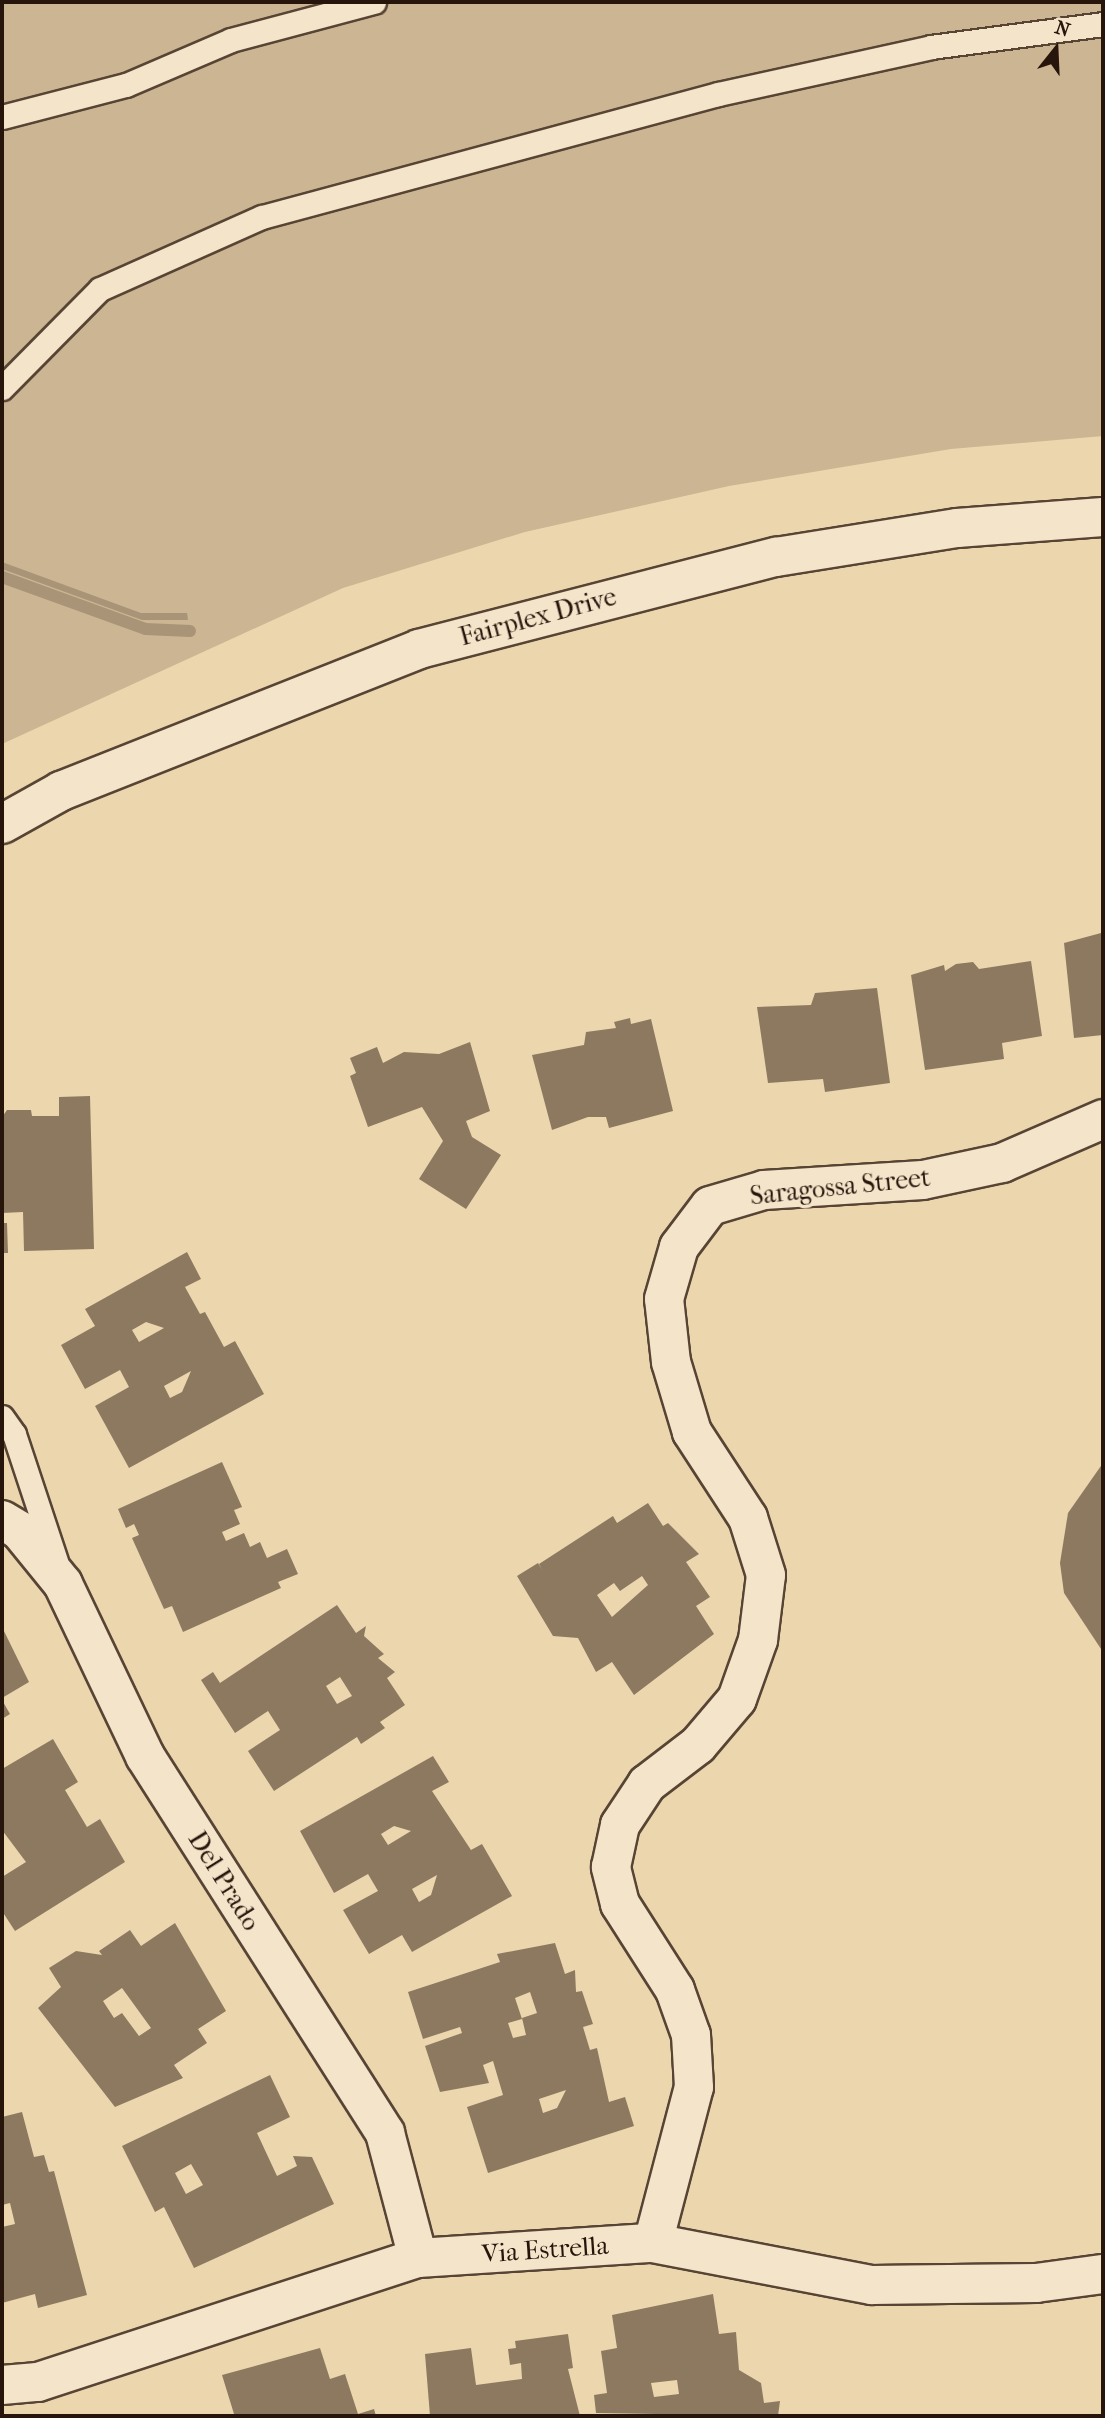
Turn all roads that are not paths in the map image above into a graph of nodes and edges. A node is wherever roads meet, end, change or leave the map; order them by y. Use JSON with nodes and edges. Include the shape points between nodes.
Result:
{"nodes":[{"id":1,"x":374,"y":2,"type":"edge"},
{"id":2,"x":1103,"y":24,"type":"edge"},
{"id":3,"x":2,"y":117,"type":"edge"},
{"id":4,"x":2,"y":388,"type":"edge"},
{"id":5,"x":1103,"y":517,"type":"edge"},
{"id":6,"x":2,"y":824,"type":"edge"},
{"id":7,"x":1103,"y":1119,"type":"edge"},
{"id":8,"x":2,"y":1417,"type":"edge"},
{"id":9,"x":2,"y":1520,"type":"edge"},
{"id":10,"x":63,"y":1584,"type":"junction"},
{"id":11,"x":653,"y":2244,"type":"junction"},
{"id":12,"x":418,"y":2258,"type":"junction"},
{"id":13,"x":1103,"y":2274,"type":"edge"},
{"id":14,"x":2,"y":2385,"type":"edge"}],
"edges":[{"from":1,"to":3,"type":"lane","via":[[231,40],[126,85]]},
{"from":2,"to":4,"type":"lane","via":[[931,47],[718,94],[262,217],[100,289]]},
{"from":5,"to":6,"type":"street","name":"Fairplex Drive","via":[[957,528],[776,557],[432,645],[74,785]]},
{"from":7,"to":11,"type":"street","name":"Saragossa Street","via":[[1002,1163],[936,1178],[743,1196],[710,1206],[679,1247],[664,1298],[671,1362],[692,1432],[748,1518],[766,1575],[758,1640],[737,1699],[698,1745],[647,1784],[620,1825],[611,1867],[620,1904],[675,1990],[691,2035],[694,2087]]},
{"from":8,"to":10,"type":"lane","via":[[14,1434]]},
{"from":9,"to":10,"type":"street","name":"Del Prado","via":[[20,1531]]},
{"from":10,"to":12,"type":"street","name":"Del Prado","via":[[145,1756],[385,2133]]},
{"from":11,"to":12,"type":"street","name":"Via Estrella"},
{"from":11,"to":13,"type":"street","name":"Via Estrella","via":[[872,2285],[1035,2283]]},
{"from":12,"to":14,"type":"street","name":"Via Estrella","via":[[38,2382]]}]}
